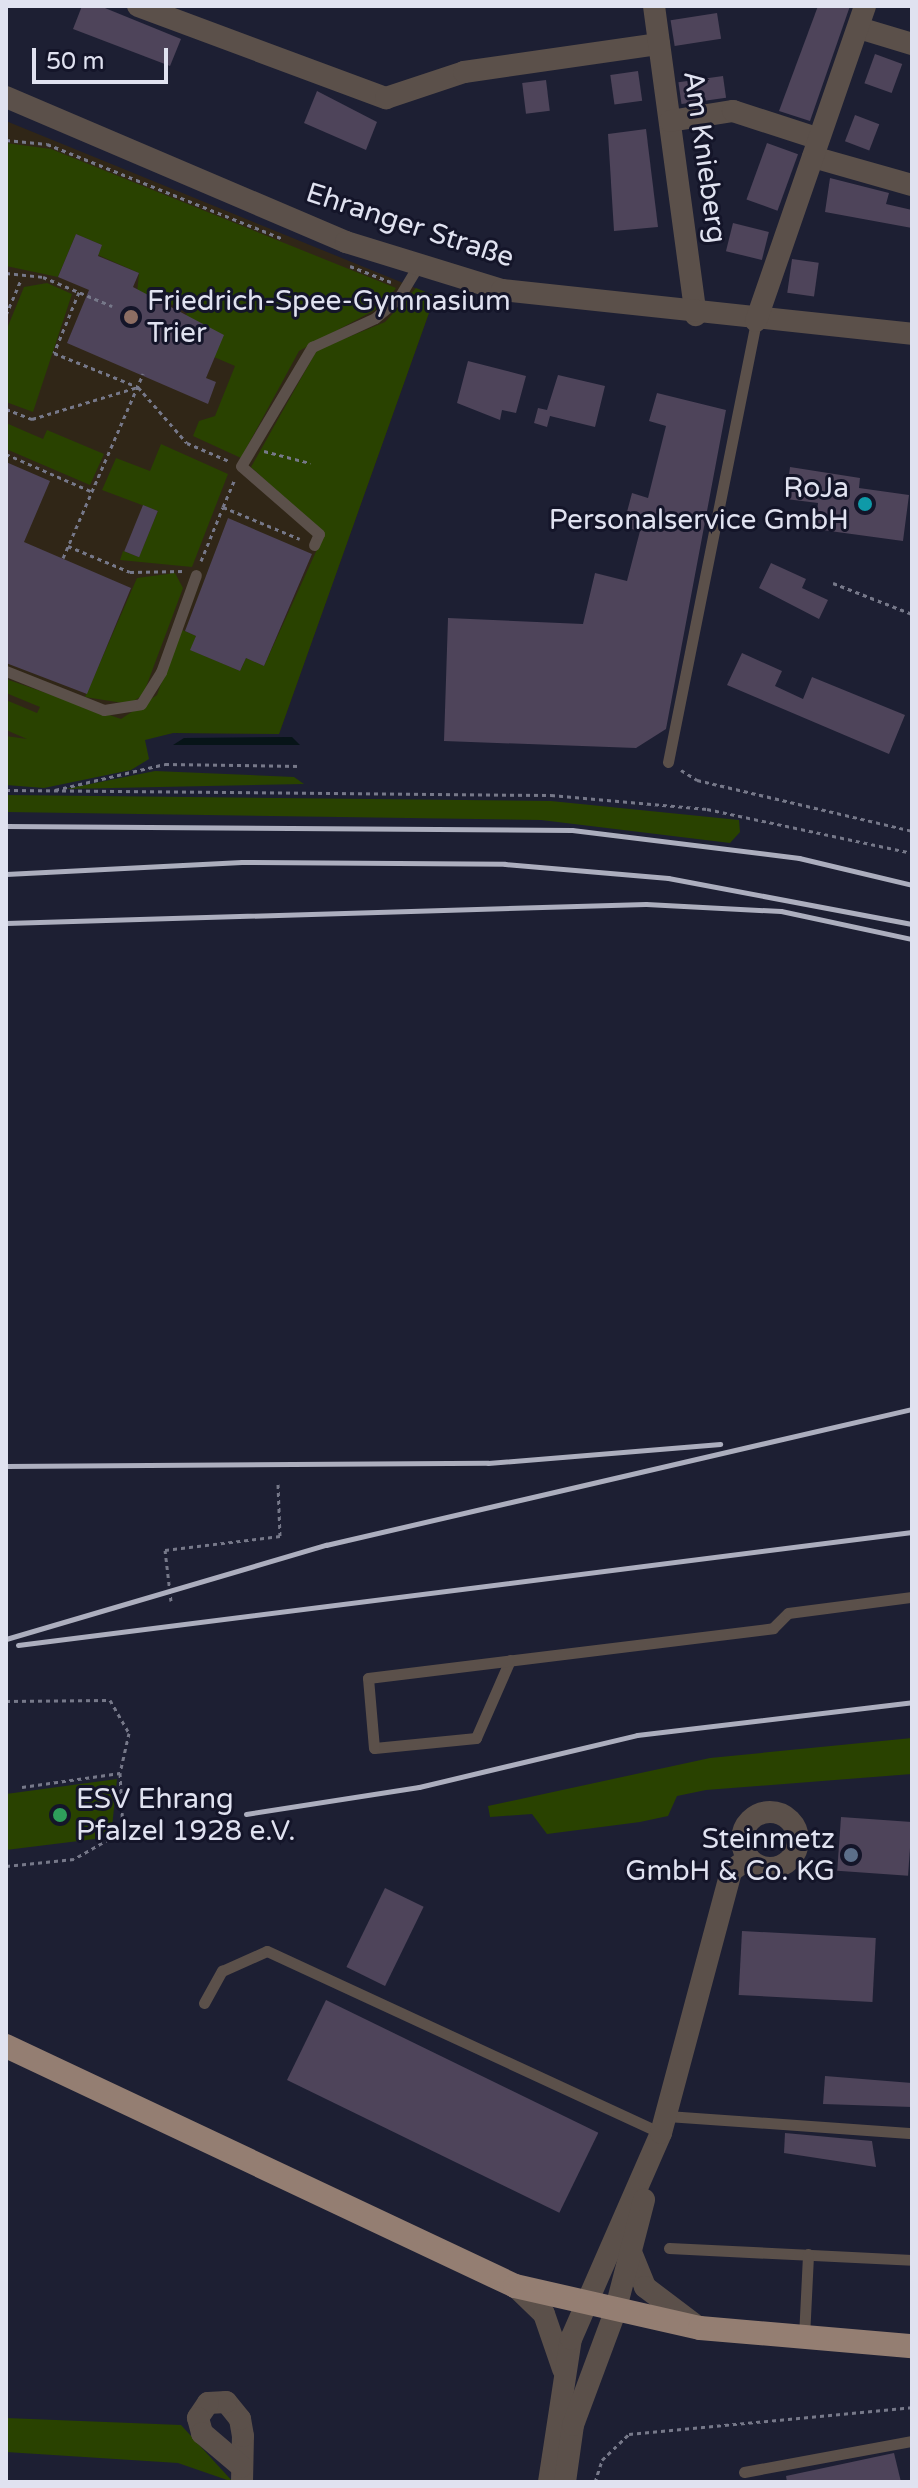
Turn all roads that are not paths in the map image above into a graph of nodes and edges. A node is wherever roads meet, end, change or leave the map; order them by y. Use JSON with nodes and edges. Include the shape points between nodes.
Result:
{"nodes":[{"id":1,"x":138,"y":6,"type":"edge"},
{"id":2,"x":654,"y":6,"type":"edge"},
{"id":3,"x":862,"y":17,"type":"edge"},
{"id":4,"x":659,"y":44,"type":"junction"},
{"id":5,"x":912,"y":44,"type":"edge"},
{"id":6,"x":6,"y":97,"type":"edge"},
{"id":7,"x":670,"y":121,"type":"junction"},
{"id":8,"x":816,"y":148,"type":"junction"},
{"id":9,"x":912,"y":185,"type":"edge"},
{"id":10,"x":418,"y":266,"type":"junction"},
{"id":11,"x":696,"y":315,"type":"junction"},
{"id":12,"x":756,"y":321,"type":"junction"},
{"id":13,"x":912,"y":334,"type":"edge"},
{"id":14,"x":314,"y":545,"type":"road end"},
{"id":15,"x":196,"y":575,"type":"road end"},
{"id":16,"x":6,"y":671,"type":"edge"},
{"id":17,"x":668,"y":762,"type":"road end"},
{"id":18,"x":912,"y":1597,"type":"edge"},
{"id":19,"x":510,"y":1660,"type":"junction"},
{"id":20,"x":749,"y":1858,"type":"dead end"},
{"id":21,"x":204,"y":2003,"type":"dead end"},
{"id":22,"x":6,"y":2046,"type":"edge"},
{"id":23,"x":664,"y":2125,"type":"junction"},
{"id":24,"x":912,"y":2133,"type":"edge"},
{"id":25,"x":669,"y":2248,"type":"dead end"},
{"id":26,"x":631,"y":2251,"type":"junction"},
{"id":27,"x":808,"y":2254,"type":"junction"},
{"id":28,"x":912,"y":2260,"type":"edge"},
{"id":29,"x":515,"y":2286,"type":"junction"},
{"id":30,"x":583,"y":2306,"type":"junction"},
{"id":31,"x":615,"y":2312,"type":"junction"},
{"id":32,"x":700,"y":2328,"type":"junction"},
{"id":33,"x":804,"y":2340,"type":"junction"},
{"id":34,"x":912,"y":2346,"type":"edge"},
{"id":35,"x":563,"y":2371,"type":"junction"},
{"id":36,"x":912,"y":2441,"type":"edge"},
{"id":37,"x":744,"y":2472,"type":"dead end"},
{"id":38,"x":549,"y":2482,"type":"edge"},
{"id":39,"x":565,"y":2482,"type":"edge"}],
"edges":[{"from":1,"to":4,"type":"street","via":[[386,98],[464,72]]},
{"from":2,"to":4,"type":"street","name":"Am Knieberg"},
{"from":3,"to":5,"type":"street"},
{"from":3,"to":8,"type":"street"},
{"from":4,"to":7,"type":"street","name":"Am Knieberg"},
{"from":6,"to":10,"type":"street","name":"Ehranger Straße"},
{"from":7,"to":8,"type":"street","via":[[733,111]]},
{"from":7,"to":11,"type":"street","name":"Am Knieberg"},
{"from":8,"to":9,"type":"street"},
{"from":8,"to":12,"type":"street"},
{"from":10,"to":11,"type":"street","name":"Ehranger Straße","via":[[502,290]]},
{"from":10,"to":14,"type":"lane","via":[[405,288],[375,318],[312,347],[241,466],[319,534]]},
{"from":11,"to":12,"type":"street","name":"Ehranger Straße"},
{"from":12,"to":13,"type":"street","name":"Ehranger Straße"},
{"from":12,"to":17,"type":"lane"},
{"from":15,"to":16,"type":"lane","via":[[161,672],[141,704],[104,710]]},
{"from":18,"to":19,"type":"lane","via":[[788,1613],[773,1628]]},
{"from":19,"to":19,"type":"lane","via":[[368,1678],[374,1748],[476,1738]]},
{"from":20,"to":23,"type":"street","via":[[731,1871]]},
{"from":21,"to":23,"type":"lane","via":[[222,1971],[267,1951]]},
{"from":22,"to":29,"type":"main road"},
{"from":23,"to":24,"type":"lane"},
{"from":23,"to":26,"type":"street"},
{"from":23,"to":30,"type":"street"},
{"from":25,"to":27,"type":"lane"},
{"from":26,"to":31,"type":"street"},
{"from":26,"to":32,"type":"street","via":[[645,2287]]},
{"from":27,"to":28,"type":"lane"},
{"from":27,"to":33,"type":"lane"},
{"from":29,"to":30,"type":"main road"},
{"from":29,"to":35,"type":"street","via":[[544,2314]]},
{"from":30,"to":31,"type":"main road"},
{"from":30,"to":35,"type":"street"},
{"from":31,"to":32,"type":"main road"},
{"from":31,"to":39,"type":"street","via":[[573,2425]]},
{"from":32,"to":33,"type":"main road"},
{"from":33,"to":34,"type":"main road"},
{"from":35,"to":38,"type":"street"},
{"from":36,"to":37,"type":"lane"}]}
